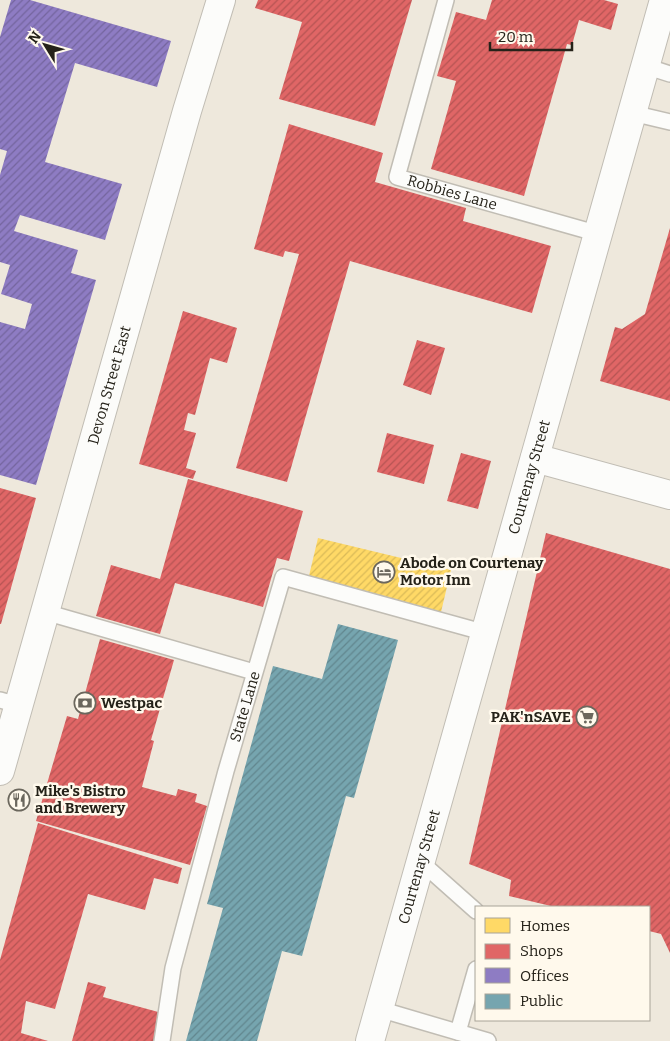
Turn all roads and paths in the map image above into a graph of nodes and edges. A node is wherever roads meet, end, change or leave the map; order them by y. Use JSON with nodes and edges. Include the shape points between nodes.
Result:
{"nodes":[{"id":1,"x":221,"y":0,"type":"edge"},
{"id":2,"x":446,"y":0,"type":"edge"},
{"id":3,"x":664,"y":0,"type":"edge"},
{"id":4,"x":657,"y":70,"type":"edge"},
{"id":5,"x":632,"y":113,"type":"junction"},
{"id":6,"x":670,"y":122,"type":"edge"},
{"id":7,"x":599,"y":234,"type":"junction"},
{"id":8,"x":535,"y":458,"type":"junction"},
{"id":9,"x":670,"y":495,"type":"edge"},
{"id":10,"x":45,"y":612,"type":"junction"},
{"id":11,"x":486,"y":633,"type":"junction"},
{"id":12,"x":254,"y":672,"type":"junction"},
{"id":13,"x":9,"y":702,"type":"edge"},
{"id":14,"x":0,"y":771,"type":"edge"},
{"id":15,"x":422,"y":862,"type":"junction"},
{"id":16,"x":475,"y":910,"type":"edge"},
{"id":17,"x":475,"y":972,"type":"edge"},
{"id":18,"x":378,"y":1009,"type":"junction"},
{"id":19,"x":458,"y":1032,"type":"junction"},
{"id":20,"x":162,"y":1041,"type":"edge"},
{"id":21,"x":370,"y":1041,"type":"edge"},
{"id":22,"x":488,"y":1041,"type":"edge"}],
"edges":[{"from":1,"to":10,"type":"main road","name":"Devon Street East"},
{"from":2,"to":7,"type":"lane","name":"Robbies Lane","via":[[397,177]]},
{"from":3,"to":4,"type":"main road","name":"Courtenay Street"},
{"from":4,"to":5,"type":"main road","name":"Courtenay Street"},
{"from":5,"to":6,"type":"lane"},
{"from":5,"to":7,"type":"main road","name":"Courtenay Street"},
{"from":7,"to":8,"type":"main road","name":"Courtenay Street"},
{"from":8,"to":9,"type":"main road"},
{"from":8,"to":11,"type":"main road","name":"Courtenay Street"},
{"from":10,"to":12,"type":"lane"},
{"from":10,"to":13,"type":"main road","name":"Devon Street East"},
{"from":11,"to":12,"type":"lane","name":"State Lane","via":[[282,578]]},
{"from":11,"to":15,"type":"main road","name":"Courtenay Street"},
{"from":12,"to":20,"type":"lane","name":"State Lane","via":[[173,968]]},
{"from":13,"to":14,"type":"main road","name":"Devon Street East"},
{"from":15,"to":16,"type":"lane"},
{"from":15,"to":18,"type":"main road","name":"Courtenay Street"},
{"from":17,"to":19,"type":"lane"},
{"from":18,"to":19,"type":"lane"},
{"from":18,"to":21,"type":"main road","name":"Courtenay Street"},
{"from":19,"to":22,"type":"lane"}]}
